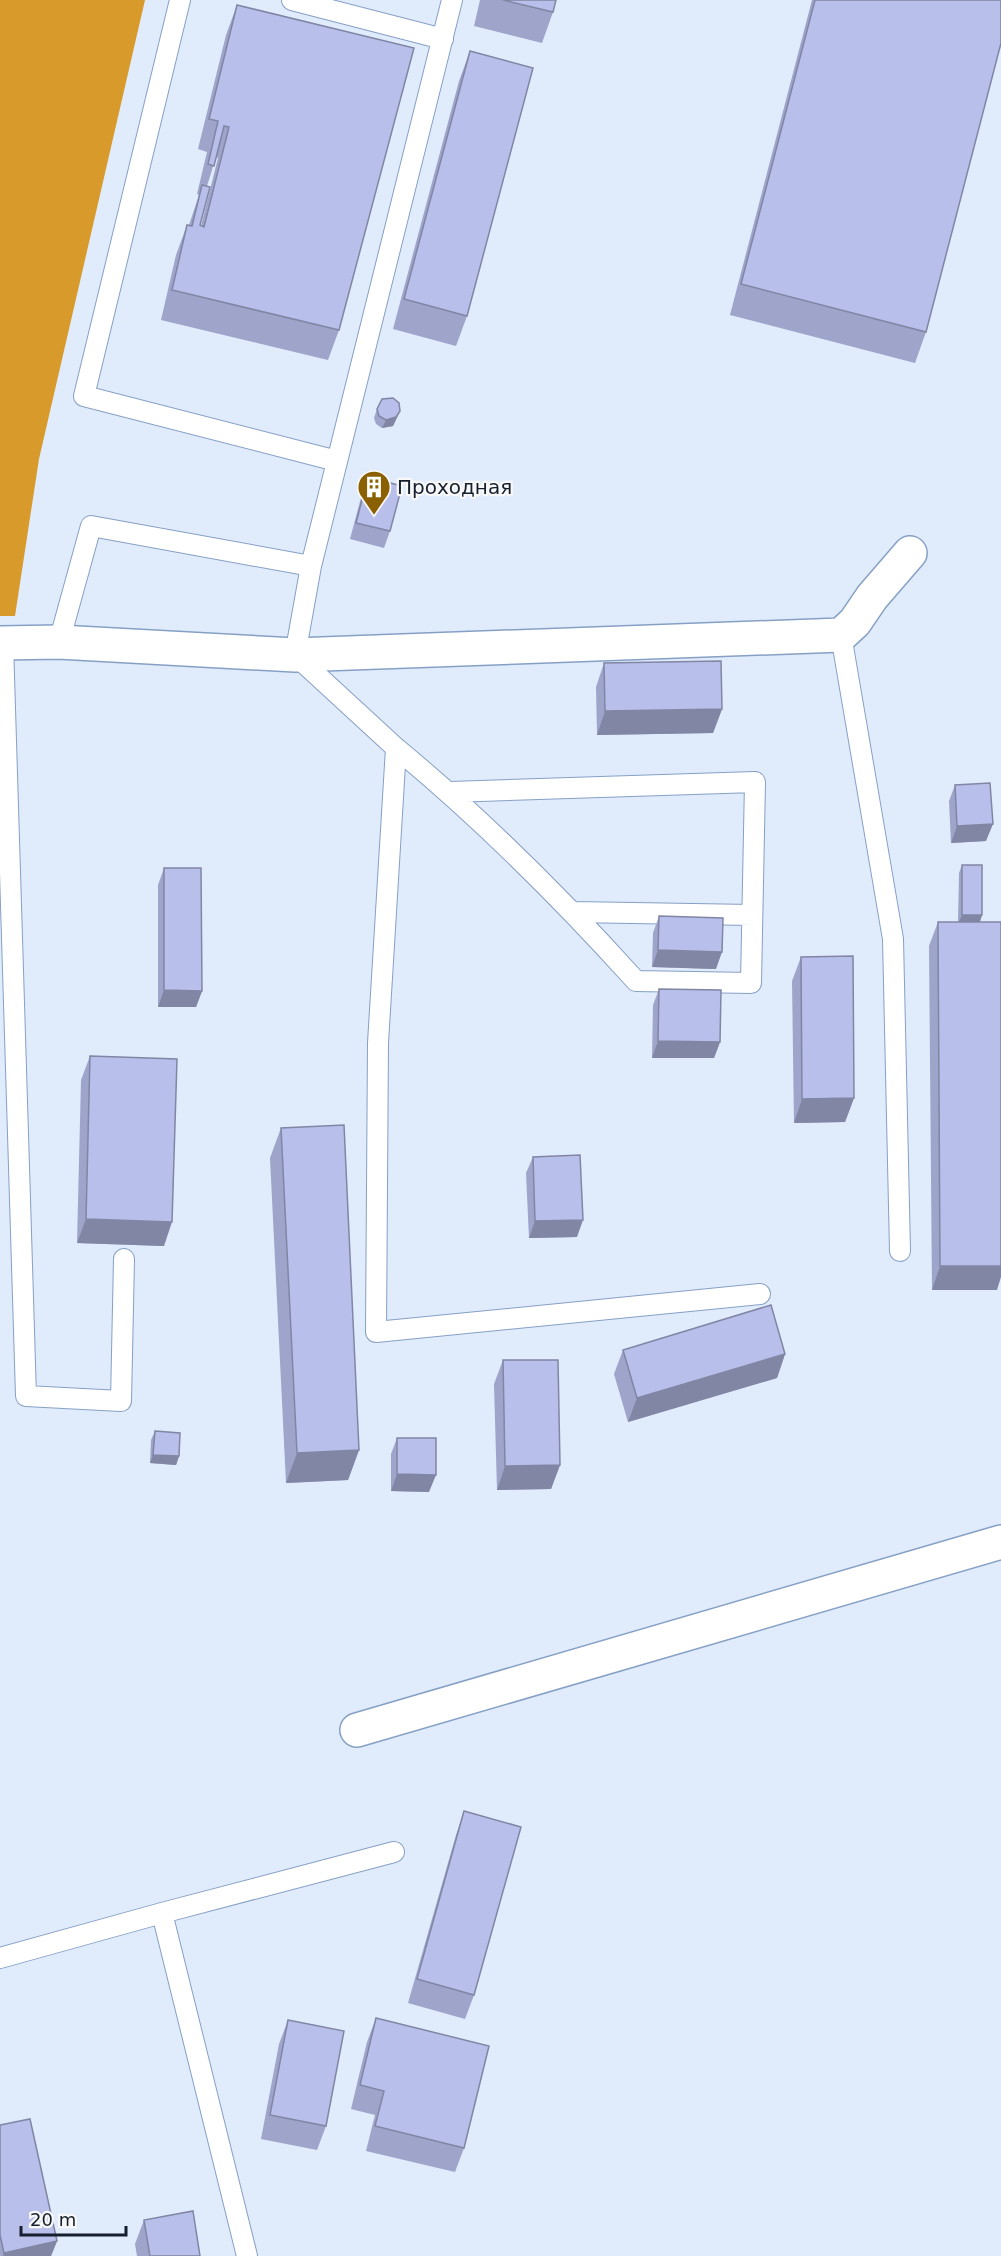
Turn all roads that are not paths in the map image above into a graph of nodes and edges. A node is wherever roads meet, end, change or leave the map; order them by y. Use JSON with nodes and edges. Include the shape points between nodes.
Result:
{"nodes":[{"id":1,"x":180,"y":0,"type":"edge"},
{"id":2,"x":292,"y":0,"type":"edge"},
{"id":3,"x":452,"y":0,"type":"edge"},
{"id":4,"x":443,"y":39,"type":"junction"},
{"id":5,"x":337,"y":461,"type":"junction"},
{"id":6,"x":910,"y":553,"type":"dead end"},
{"id":7,"x":311,"y":566,"type":"junction"},
{"id":8,"x":841,"y":635,"type":"junction"},
{"id":9,"x":59,"y":642,"type":"junction"},
{"id":10,"x":2,"y":643,"type":"edge"},
{"id":11,"x":296,"y":655,"type":"junction"},
{"id":12,"x":396,"y":748,"type":"junction"},
{"id":13,"x":450,"y":792,"type":"junction"},
{"id":14,"x":573,"y":912,"type":"junction"},
{"id":15,"x":752,"y":915,"type":"junction"},
{"id":16,"x":900,"y":1251,"type":"dead end"},
{"id":17,"x":123,"y":1259,"type":"dead end"},
{"id":18,"x":760,"y":1294,"type":"dead end"},
{"id":19,"x":1001,"y":1542,"type":"edge"},
{"id":20,"x":357,"y":1730,"type":"dead end"},
{"id":21,"x":394,"y":1852,"type":"dead end"},
{"id":22,"x":162,"y":1913,"type":"junction"},
{"id":23,"x":0,"y":1958,"type":"edge"},
{"id":24,"x":248,"y":2256,"type":"edge"}],
"edges":[{"from":1,"to":5,"type":"lane","via":[[84,396]]},
{"from":2,"to":4,"type":"lane"},
{"from":3,"to":4,"type":"lane"},
{"from":4,"to":5,"type":"lane"},
{"from":5,"to":7,"type":"lane"},
{"from":6,"to":8,"type":"street"},
{"from":7,"to":9,"type":"lane","via":[[91,526]]},
{"from":7,"to":11,"type":"lane"},
{"from":8,"to":11,"type":"street"},
{"from":8,"to":16,"type":"lane","via":[[893,939]]},
{"from":9,"to":10,"type":"street"},
{"from":9,"to":11,"type":"street"},
{"from":10,"to":17,"type":"lane","via":[[26,1396],[121,1401]]},
{"from":11,"to":12,"type":"lane"},
{"from":12,"to":13,"type":"lane"},
{"from":12,"to":18,"type":"lane","via":[[378,1043],[376,1332]]},
{"from":13,"to":14,"type":"lane"},
{"from":13,"to":15,"type":"lane","via":[[755,782]]},
{"from":14,"to":15,"type":"lane"},
{"from":14,"to":15,"type":"lane","via":[[636,981],[739,983],[751,983]]},
{"from":19,"to":20,"type":"street"},
{"from":21,"to":22,"type":"lane"},
{"from":22,"to":23,"type":"lane"},
{"from":22,"to":24,"type":"lane"}]}
